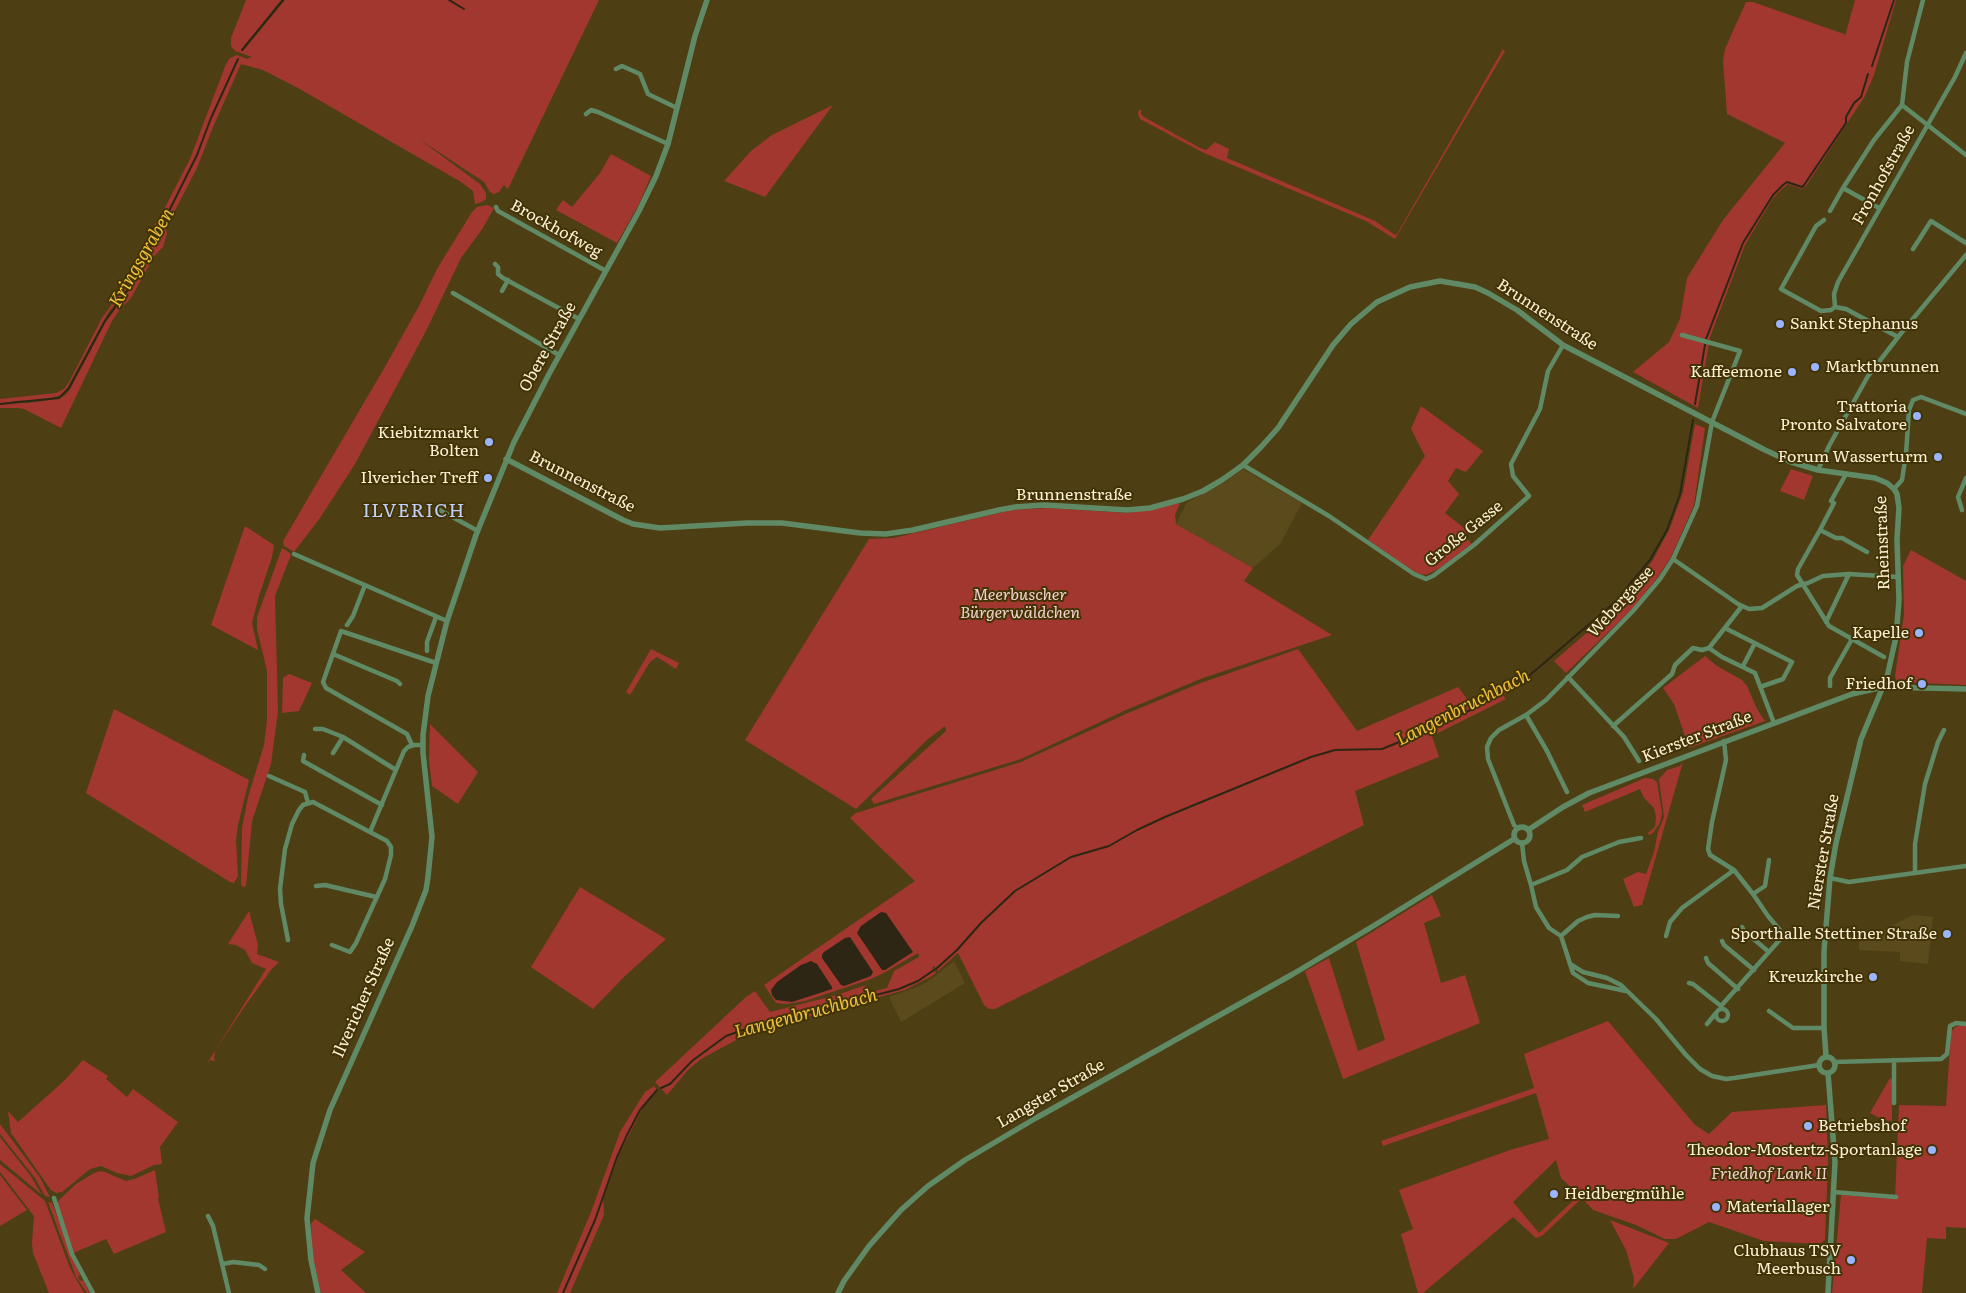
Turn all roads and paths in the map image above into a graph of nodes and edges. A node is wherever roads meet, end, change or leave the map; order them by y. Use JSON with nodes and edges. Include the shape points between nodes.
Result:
{"nodes":[{"id":1,"x":707,"y":0,"type":"edge"},
{"id":2,"x":1923,"y":0,"type":"edge"},
{"id":3,"x":1966,"y":53,"type":"edge"},
{"id":4,"x":616,"y":69,"type":"dead end"},
{"id":5,"x":1902,"y":105,"type":"junction"},
{"id":6,"x":677,"y":108,"type":"junction"},
{"id":7,"x":586,"y":114,"type":"dead end"},
{"id":8,"x":1927,"y":124,"type":"junction"},
{"id":9,"x":668,"y":144,"type":"junction"},
{"id":10,"x":1966,"y":155,"type":"edge"},
{"id":11,"x":1843,"y":188,"type":"junction"},
{"id":12,"x":496,"y":207,"type":"dead end"},
{"id":13,"x":1879,"y":208,"type":"junction"},
{"id":14,"x":1830,"y":211,"type":"dead end"},
{"id":15,"x":1824,"y":220,"type":"dead end"},
{"id":16,"x":1966,"y":243,"type":"edge"},
{"id":17,"x":1913,"y":250,"type":"dead end"},
{"id":18,"x":1966,"y":255,"type":"edge"},
{"id":19,"x":495,"y":264,"type":"dead end"},
{"id":20,"x":606,"y":271,"type":"junction"},
{"id":21,"x":508,"y":280,"type":"junction"},
{"id":22,"x":502,"y":291,"type":"dead end"},
{"id":23,"x":453,"y":293,"type":"dead end"},
{"id":24,"x":1837,"y":307,"type":"junction"},
{"id":25,"x":580,"y":319,"type":"junction"},
{"id":26,"x":1682,"y":335,"type":"dead end"},
{"id":27,"x":1898,"y":337,"type":"junction"},
{"id":28,"x":1563,"y":345,"type":"junction"},
{"id":29,"x":559,"y":355,"type":"junction"},
{"id":30,"x":1966,"y":414,"type":"edge"},
{"id":31,"x":1712,"y":422,"type":"junction"},
{"id":32,"x":506,"y":459,"type":"junction"},
{"id":33,"x":1243,"y":465,"type":"junction"},
{"id":34,"x":1818,"y":470,"type":"junction"},
{"id":35,"x":1846,"y":474,"type":"junction"},
{"id":36,"x":1966,"y":478,"type":"edge"},
{"id":37,"x":1894,"y":489,"type":"junction"},
{"id":38,"x":436,"y":508,"type":"dead end"},
{"id":39,"x":1962,"y":510,"type":"dead end"},
{"id":40,"x":1820,"y":530,"type":"junction"},
{"id":41,"x":478,"y":531,"type":"junction"},
{"id":42,"x":1867,"y":552,"type":"dead end"},
{"id":43,"x":294,"y":554,"type":"dead end"},
{"id":44,"x":1673,"y":559,"type":"junction"},
{"id":45,"x":1849,"y":574,"type":"junction"},
{"id":46,"x":1898,"y":577,"type":"junction"},
{"id":47,"x":1803,"y":584,"type":"junction"},
{"id":48,"x":365,"y":585,"type":"junction"},
{"id":49,"x":1742,"y":606,"type":"junction"},
{"id":50,"x":436,"y":617,"type":"junction"},
{"id":51,"x":447,"y":621,"type":"junction"},
{"id":52,"x":1826,"y":622,"type":"junction"},
{"id":53,"x":347,"y":625,"type":"dead end"},
{"id":54,"x":1725,"y":628,"type":"junction"},
{"id":55,"x":1852,"y":639,"type":"junction"},
{"id":56,"x":1755,"y":643,"type":"junction"},
{"id":57,"x":1709,"y":648,"type":"junction"},
{"id":58,"x":427,"y":651,"type":"dead end"},
{"id":59,"x":333,"y":654,"type":"junction"},
{"id":60,"x":1884,"y":657,"type":"dead end"},
{"id":61,"x":436,"y":663,"type":"junction"},
{"id":62,"x":1743,"y":666,"type":"junction"},
{"id":63,"x":1568,"y":677,"type":"junction"},
{"id":64,"x":400,"y":684,"type":"dead end"},
{"id":65,"x":1830,"y":686,"type":"dead end"},
{"id":66,"x":1760,"y":687,"type":"junction"},
{"id":67,"x":1883,"y":687,"type":"junction"},
{"id":68,"x":1966,"y":689,"type":"edge"},
{"id":69,"x":425,"y":713,"type":"joint"},
{"id":70,"x":1526,"y":715,"type":"junction"},
{"id":71,"x":1774,"y":723,"type":"junction"},
{"id":72,"x":1613,"y":726,"type":"junction"},
{"id":73,"x":316,"y":729,"type":"dead end"},
{"id":74,"x":1944,"y":730,"type":"dead end"},
{"id":75,"x":343,"y":737,"type":"junction"},
{"id":76,"x":1724,"y":741,"type":"junction"},
{"id":77,"x":412,"y":745,"type":"junction"},
{"id":78,"x":423,"y":745,"type":"junction"},
{"id":79,"x":333,"y":753,"type":"dead end"},
{"id":80,"x":304,"y":755,"type":"dead end"},
{"id":81,"x":1639,"y":761,"type":"dead end"},
{"id":82,"x":396,"y":770,"type":"junction"},
{"id":83,"x":269,"y":776,"type":"dead end"},
{"id":84,"x":1567,"y":792,"type":"dead end"},
{"id":85,"x":308,"y":803,"type":"junction"},
{"id":86,"x":382,"y":805,"type":"junction"},
{"id":87,"x":1516,"y":828,"type":"junction"},
{"id":88,"x":1528,"y":830,"type":"junction"},
{"id":89,"x":370,"y":832,"type":"junction"},
{"id":90,"x":1640,"y":838,"type":"dead end"},
{"id":91,"x":1514,"y":839,"type":"junction"},
{"id":92,"x":1522,"y":843,"type":"junction"},
{"id":93,"x":1769,"y":860,"type":"dead end"},
{"id":94,"x":1966,"y":866,"type":"edge"},
{"id":95,"x":1734,"y":870,"type":"junction"},
{"id":96,"x":1915,"y":872,"type":"junction"},
{"id":97,"x":1830,"y":878,"type":"junction"},
{"id":98,"x":1532,"y":885,"type":"junction"},
{"id":99,"x":316,"y":886,"type":"dead end"},
{"id":100,"x":1753,"y":894,"type":"junction"},
{"id":101,"x":376,"y":897,"type":"junction"},
{"id":102,"x":1618,"y":916,"type":"dead end"},
{"id":103,"x":1742,"y":927,"type":"dead end"},
{"id":104,"x":1561,"y":936,"type":"junction"},
{"id":105,"x":1666,"y":936,"type":"dead end"},
{"id":106,"x":288,"y":940,"type":"dead end"},
{"id":107,"x":1722,"y":942,"type":"dead end"},
{"id":108,"x":332,"y":945,"type":"dead end"},
{"id":109,"x":1769,"y":952,"type":"junction"},
{"id":110,"x":1706,"y":958,"type":"dead end"},
{"id":111,"x":1570,"y":964,"type":"junction"},
{"id":112,"x":1754,"y":970,"type":"junction"},
{"id":113,"x":1689,"y":983,"type":"dead end"},
{"id":114,"x":1738,"y":989,"type":"junction"},
{"id":115,"x":1627,"y":991,"type":"junction"},
{"id":116,"x":1721,"y":1006,"type":"junction"},
{"id":117,"x":1768,"y":1011,"type":"dead end"},
{"id":118,"x":1707,"y":1024,"type":"dead end"},
{"id":119,"x":1966,"y":1024,"type":"edge"},
{"id":120,"x":1824,"y":1028,"type":"junction"},
{"id":121,"x":1826,"y":1056,"type":"junction"},
{"id":122,"x":1894,"y":1060,"type":"junction"},
{"id":123,"x":1835,"y":1062,"type":"junction"},
{"id":124,"x":1819,"y":1065,"type":"junction"},
{"id":125,"x":1828,"y":1073,"type":"junction"},
{"id":126,"x":1894,"y":1103,"type":"dead end"},
{"id":127,"x":1833,"y":1192,"type":"junction"},
{"id":128,"x":1896,"y":1197,"type":"dead end"},
{"id":129,"x":54,"y":1198,"type":"dead end"},
{"id":130,"x":208,"y":1216,"type":"dead end"},
{"id":131,"x":223,"y":1264,"type":"junction"},
{"id":132,"x":265,"y":1270,"type":"dead end"},
{"id":133,"x":92,"y":1293,"type":"edge"},
{"id":134,"x":229,"y":1293,"type":"edge"},
{"id":135,"x":318,"y":1293,"type":"edge"},
{"id":136,"x":838,"y":1293,"type":"edge"},
{"id":137,"x":1828,"y":1293,"type":"edge"}],
"edges":[{"from":1,"to":6,"type":"street","name":"Obere Straße"},
{"from":2,"to":5,"type":"street","via":[[1907,62]]},
{"from":3,"to":8,"type":"street","name":"Fronhofstraße"},
{"from":4,"to":6,"type":"street","via":[[622,66],[640,74],[648,94]]},
{"from":5,"to":8,"type":"street"},
{"from":5,"to":11,"type":"street","via":[[1874,140]]},
{"from":6,"to":9,"type":"street","name":"Obere Straße"},
{"from":7,"to":9,"type":"street","via":[[591,110],[598,112]]},
{"from":8,"to":10,"type":"street"},
{"from":8,"to":13,"type":"street","name":"Fronhofstraße"},
{"from":9,"to":20,"type":"street","name":"Obere Straße","via":[[647,196]]},
{"from":11,"to":13,"type":"street"},
{"from":11,"to":14,"type":"street"},
{"from":12,"to":20,"type":"street","name":"Brockhofweg"},
{"from":13,"to":24,"type":"street","name":"Fronhofstraße","via":[[1838,282],[1834,298]]},
{"from":15,"to":24,"type":"street","via":[[1816,226],[1781,289],[1821,311]]},
{"from":16,"to":17,"type":"street","via":[[1931,221]]},
{"from":18,"to":27,"type":"street"},
{"from":19,"to":21,"type":"street","via":[[498,274]]},
{"from":20,"to":25,"type":"street","name":"Obere Straße"},
{"from":21,"to":22,"type":"street"},
{"from":21,"to":25,"type":"street"},
{"from":23,"to":29,"type":"street"},
{"from":24,"to":27,"type":"street"},
{"from":25,"to":29,"type":"street","name":"Obere Straße"},
{"from":26,"to":31,"type":"street","name":"Webergasse","via":[[1740,351]]},
{"from":27,"to":34,"type":"street","via":[[1860,388]]},
{"from":28,"to":31,"type":"street","name":"Brunnenstraße"},
{"from":28,"to":33,"type":"street","name":"Brunnenstraße","via":[[1501,299],[1475,287],[1440,281],[1410,287],[1377,302],[1351,324],[1321,361],[1278,428]]},
{"from":28,"to":33,"type":"street","name":"Große Gasse","via":[[1548,371],[1540,409],[1511,464],[1513,476],[1529,496],[1474,545],[1426,579]]},
{"from":29,"to":32,"type":"street","name":"Obere Straße"},
{"from":30,"to":37,"type":"street","name":"Rheinstraße","via":[[1921,397],[1913,400],[1902,480]]},
{"from":31,"to":34,"type":"street","name":"Brunnenstraße","via":[[1791,462]]},
{"from":31,"to":44,"type":"street","name":"Webergasse","via":[[1697,506]]},
{"from":32,"to":33,"type":"street","name":"Brunnenstraße","via":[[633,524],[670,528],[782,523],[886,534],[1015,507],[1150,508],[1202,491]]},
{"from":32,"to":41,"type":"street","name":"Obere Straße"},
{"from":34,"to":35,"type":"street","name":"Brunnenstraße"},
{"from":35,"to":37,"type":"street","name":"Brunnenstraße","via":[[1876,478]]},
{"from":35,"to":40,"type":"street"},
{"from":36,"to":39,"type":"street","via":[[1958,498]]},
{"from":37,"to":46,"type":"street","name":"Rheinstraße","via":[[1899,508]]},
{"from":38,"to":41,"type":"street"},
{"from":40,"to":42,"type":"street"},
{"from":40,"to":47,"type":"street","via":[[1797,571]]},
{"from":41,"to":51,"type":"street","name":"Obere Straße"},
{"from":43,"to":48,"type":"street"},
{"from":44,"to":49,"type":"street"},
{"from":44,"to":63,"type":"street","name":"Webergasse","via":[[1633,612]]},
{"from":45,"to":46,"type":"street"},
{"from":45,"to":47,"type":"street","via":[[1823,576]]},
{"from":45,"to":52,"type":"street"},
{"from":46,"to":67,"type":"street","name":"Rheinstraße","via":[[1896,637]]},
{"from":47,"to":49,"type":"street","via":[[1762,608]]},
{"from":47,"to":52,"type":"street"},
{"from":48,"to":50,"type":"street"},
{"from":48,"to":53,"type":"street"},
{"from":49,"to":54,"type":"street"},
{"from":50,"to":51,"type":"street"},
{"from":50,"to":58,"type":"street"},
{"from":51,"to":61,"type":"street","name":"Obere Straße"},
{"from":52,"to":55,"type":"street"},
{"from":54,"to":56,"type":"street"},
{"from":54,"to":57,"type":"street"},
{"from":55,"to":60,"type":"street"},
{"from":55,"to":65,"type":"street","via":[[1830,678]]},
{"from":56,"to":62,"type":"street"},
{"from":56,"to":66,"type":"street","via":[[1792,662],[1783,679]]},
{"from":57,"to":62,"type":"street","via":[[1722,658]]},
{"from":57,"to":72,"type":"street","via":[[1693,648],[1675,665],[1672,674]]},
{"from":59,"to":61,"type":"street","via":[[341,631]]},
{"from":59,"to":64,"type":"street"},
{"from":59,"to":77,"type":"street","via":[[324,682],[326,688],[407,734]]},
{"from":61,"to":69,"type":"street","name":"Obere Straße"},
{"from":62,"to":66,"type":"street","via":[[1754,673]]},
{"from":63,"to":70,"type":"street","name":"Webergasse"},
{"from":63,"to":72,"type":"street"},
{"from":66,"to":71,"type":"street"},
{"from":67,"to":68,"type":"street","name":"Kierster Straße"},
{"from":67,"to":71,"type":"street","name":"Kierster Straße","via":[[1852,694]]},
{"from":67,"to":97,"type":"street","name":"Nierster Straße","via":[[1861,739]]},
{"from":69,"to":78,"type":"street","name":"Ilvericher Straße"},
{"from":70,"to":84,"type":"street"},
{"from":70,"to":87,"type":"street","name":"Webergasse","via":[[1499,730],[1487,747],[1488,760]]},
{"from":71,"to":76,"type":"street","name":"Kierster Straße"},
{"from":72,"to":81,"type":"street"},
{"from":73,"to":75,"type":"street","via":[[323,728]]},
{"from":74,"to":96,"type":"street","via":[[1925,784],[1915,844]]},
{"from":75,"to":79,"type":"street"},
{"from":75,"to":82,"type":"street"},
{"from":76,"to":88,"type":"street","name":"Kierster Straße","via":[[1589,793]]},
{"from":76,"to":95,"type":"street","via":[[1726,760],[1708,849],[1710,855]]},
{"from":77,"to":78,"type":"street"},
{"from":77,"to":82,"type":"street","via":[[404,751]]},
{"from":78,"to":135,"type":"street","name":"Ilvericher Straße","via":[[432,837],[426,890],[330,1110],[313,1163],[307,1218]]},
{"from":80,"to":86,"type":"street","via":[[302,761]]},
{"from":82,"to":86,"type":"street"},
{"from":83,"to":85,"type":"street","via":[[305,792]]},
{"from":85,"to":89,"type":"street","via":[[319,805]]},
{"from":85,"to":106,"type":"street","via":[[299,810],[292,824],[282,862],[281,904]]},
{"from":86,"to":89,"type":"street"},
{"from":87,"to":88,"type":"street","via":[[1523,826]]},
{"from":87,"to":91,"type":"street"},
{"from":88,"to":92,"type":"street","via":[[1530,836]]},
{"from":89,"to":101,"type":"street","via":[[387,841],[391,847],[390,864]]},
{"from":90,"to":98,"type":"street","via":[[1619,842],[1582,857],[1567,870]]},
{"from":91,"to":92,"type":"street"},
{"from":91,"to":136,"type":"street","name":"Langster Straße","via":[[1313,962],[958,1165],[901,1210],[869,1246]]},
{"from":92,"to":98,"type":"street"},
{"from":93,"to":100,"type":"street","via":[[1765,886]]},
{"from":94,"to":96,"type":"street"},
{"from":95,"to":100,"type":"street"},
{"from":95,"to":105,"type":"street","via":[[1682,908],[1670,922]]},
{"from":96,"to":97,"type":"street","via":[[1849,882]]},
{"from":97,"to":120,"type":"street","name":"Nierster Straße","via":[[1824,951]]},
{"from":98,"to":104,"type":"street","via":[[1536,907],[1549,928]]},
{"from":99,"to":101,"type":"street","via":[[325,885]]},
{"from":100,"to":109,"type":"street","via":[[1784,935]]},
{"from":101,"to":108,"type":"street","via":[[350,952]]},
{"from":102,"to":104,"type":"street","via":[[1587,917]]},
{"from":103,"to":109,"type":"street"},
{"from":104,"to":111,"type":"street"},
{"from":107,"to":112,"type":"street"},
{"from":109,"to":112,"type":"street"},
{"from":110,"to":114,"type":"street"},
{"from":111,"to":115,"type":"street","via":[[1583,972],[1610,979]]},
{"from":111,"to":115,"type":"street","via":[[1573,973],[1581,980]]},
{"from":112,"to":114,"type":"street"},
{"from":113,"to":116,"type":"street"},
{"from":114,"to":116,"type":"street"},
{"from":115,"to":124,"type":"street","via":[[1686,1055],[1712,1076],[1726,1079]]},
{"from":116,"to":118,"type":"street"},
{"from":117,"to":120,"type":"street","via":[[1793,1028]]},
{"from":119,"to":122,"type":"street","via":[[1956,1022],[1950,1026],[1947,1054],[1941,1059]]},
{"from":120,"to":121,"type":"street","name":"Nierster Straße"},
{"from":121,"to":123,"type":"street"},
{"from":121,"to":124,"type":"street"},
{"from":122,"to":123,"type":"street"},
{"from":122,"to":126,"type":"street"},
{"from":123,"to":125,"type":"street","via":[[1834,1069]]},
{"from":124,"to":125,"type":"street"},
{"from":125,"to":127,"type":"street","via":[[1834,1144]]},
{"from":127,"to":128,"type":"street"},
{"from":127,"to":137,"type":"street"},
{"from":129,"to":133,"type":"street","via":[[72,1254]]},
{"from":130,"to":131,"type":"street"},
{"from":131,"to":132,"type":"street","via":[[259,1265]]},
{"from":131,"to":134,"type":"street"}]}
